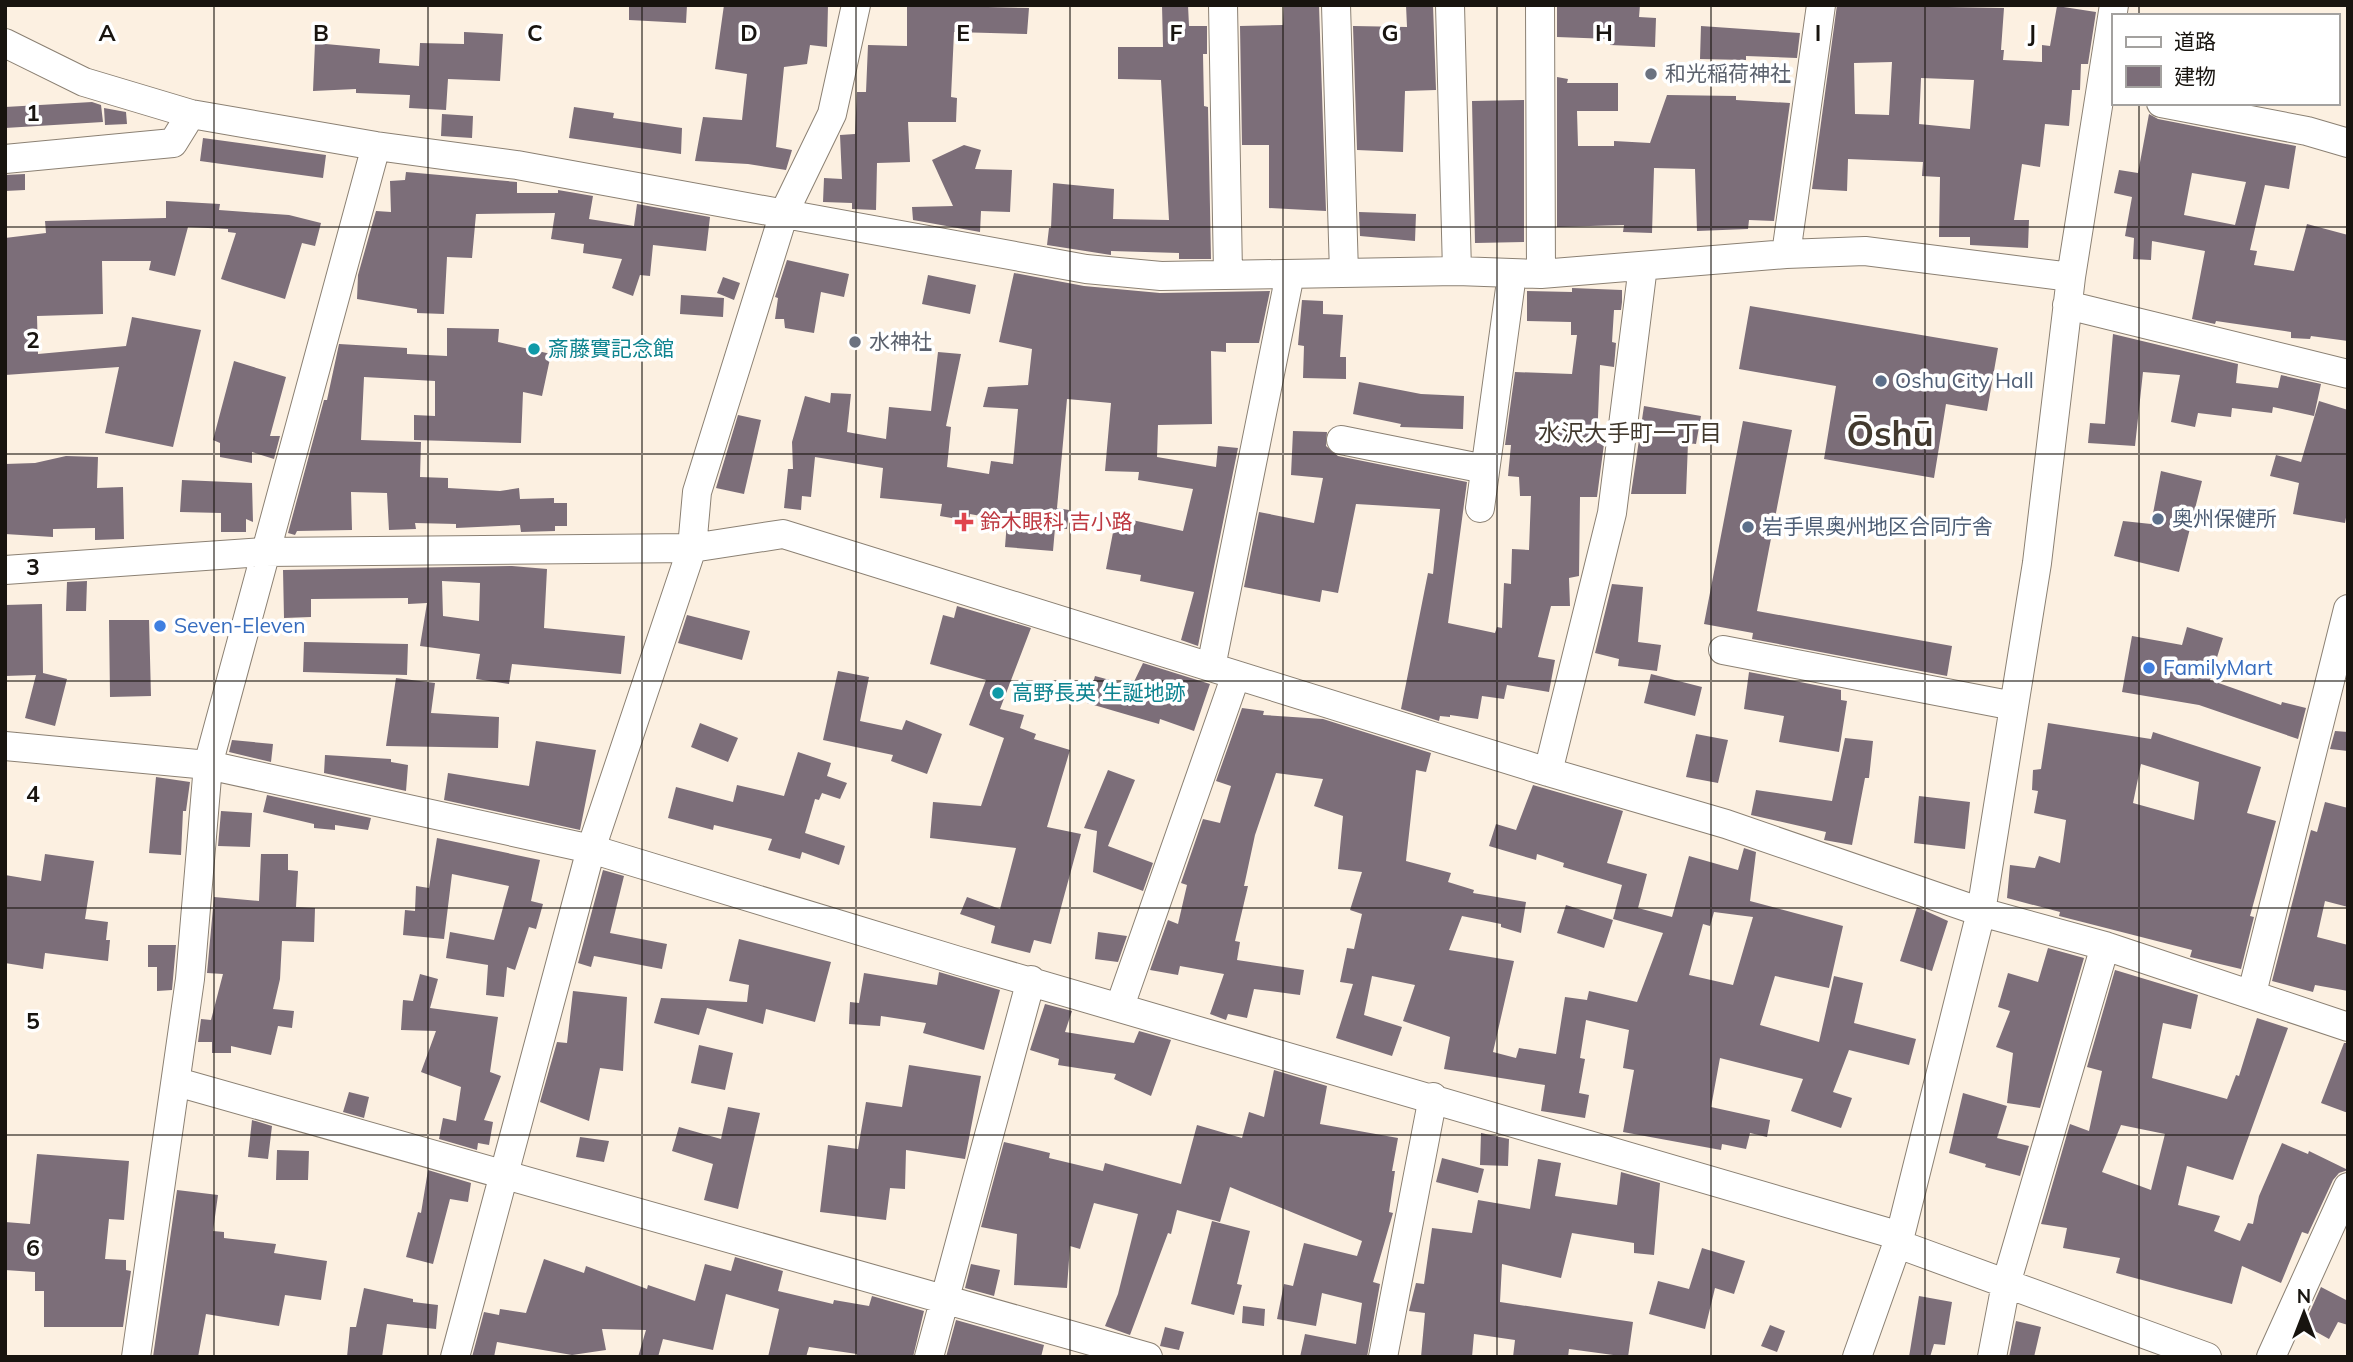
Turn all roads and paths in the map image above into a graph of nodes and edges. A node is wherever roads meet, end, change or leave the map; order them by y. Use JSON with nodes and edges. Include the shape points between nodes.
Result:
{"nodes":[{"id":1,"x":856,"y":5,"type":"edge"},
{"id":2,"x":1223,"y":5,"type":"edge"},
{"id":3,"x":1336,"y":5,"type":"edge"},
{"id":4,"x":1450,"y":5,"type":"edge"},
{"id":5,"x":1540,"y":5,"type":"edge"},
{"id":6,"x":1821,"y":5,"type":"edge"},
{"id":7,"x":2112,"y":30,"type":"edge"},
{"id":8,"x":5,"y":43,"type":"edge"},
{"id":9,"x":2107,"y":93,"type":"edge"},
{"id":10,"x":2171,"y":105,"type":"edge"},
{"id":11,"x":191,"y":114,"type":"junction"},
{"id":12,"x":2348,"y":144,"type":"edge"},
{"id":13,"x":376,"y":146,"type":"junction"},
{"id":14,"x":5,"y":159,"type":"edge"},
{"id":15,"x":784,"y":213,"type":"junction"},
{"id":16,"x":1786,"y":254,"type":"junction"},
{"id":17,"x":1643,"y":266,"type":"junction"},
{"id":18,"x":1457,"y":271,"type":"junction"},
{"id":19,"x":1228,"y":273,"type":"junction"},
{"id":20,"x":1344,"y":273,"type":"junction"},
{"id":21,"x":1290,"y":274,"type":"junction"},
{"id":22,"x":1512,"y":274,"type":"junction"},
{"id":23,"x":1541,"y":274,"type":"junction"},
{"id":24,"x":2071,"y":277,"type":"junction"},
{"id":25,"x":2067,"y":305,"type":"junction"},
{"id":26,"x":2348,"y":373,"type":"edge"},
{"id":27,"x":1340,"y":440,"type":"dead end"},
{"id":28,"x":1485,"y":470,"type":"junction"},
{"id":29,"x":1480,"y":508,"type":"dead end"},
{"id":30,"x":692,"y":548,"type":"junction"},
{"id":31,"x":264,"y":552,"type":"junction"},
{"id":32,"x":5,"y":570,"type":"edge"},
{"id":33,"x":2348,"y":609,"type":"edge"},
{"id":34,"x":1723,"y":650,"type":"dead end"},
{"id":35,"x":1224,"y":671,"type":"junction"},
{"id":36,"x":2014,"y":706,"type":"junction"},
{"id":37,"x":5,"y":746,"type":"edge"},
{"id":38,"x":208,"y":765,"type":"junction"},
{"id":39,"x":1548,"y":772,"type":"junction"},
{"id":40,"x":591,"y":849,"type":"junction"},
{"id":41,"x":1981,"y":912,"type":"junction"},
{"id":42,"x":2105,"y":946,"type":"junction"},
{"id":43,"x":1031,"y":980,"type":"junction"},
{"id":44,"x":2252,"y":993,"type":"junction"},
{"id":45,"x":1120,"y":1006,"type":"junction"},
{"id":46,"x":2348,"y":1027,"type":"edge"},
{"id":47,"x":177,"y":1082,"type":"junction"},
{"id":48,"x":1433,"y":1097,"type":"junction"},
{"id":49,"x":506,"y":1176,"type":"junction"},
{"id":50,"x":2348,"y":1187,"type":"edge"},
{"id":51,"x":1899,"y":1240,"type":"junction"},
{"id":52,"x":2006,"y":1284,"type":"junction"},
{"id":53,"x":943,"y":1298,"type":"junction"},
{"id":54,"x":136,"y":1357,"type":"edge"},
{"id":55,"x":454,"y":1357,"type":"edge"},
{"id":56,"x":929,"y":1357,"type":"edge"},
{"id":57,"x":1148,"y":1357,"type":"edge"},
{"id":58,"x":1383,"y":1357,"type":"edge"},
{"id":59,"x":1857,"y":1357,"type":"edge"},
{"id":60,"x":1992,"y":1357,"type":"edge"},
{"id":61,"x":2207,"y":1357,"type":"edge"},
{"id":62,"x":2271,"y":1357,"type":"edge"}],
"edges":[{"from":1,"to":15,"type":"street","via":[[832,114]]},
{"from":2,"to":19,"type":"street"},
{"from":3,"to":20,"type":"street"},
{"from":4,"to":18,"type":"street"},
{"from":5,"to":23,"type":"street"},
{"from":6,"to":16,"type":"street"},
{"from":7,"to":9,"type":"street"},
{"from":8,"to":11,"type":"street","via":[[84,82]]},
{"from":9,"to":24,"type":"street"},
{"from":10,"to":12,"type":"street","via":[[2307,131]]},
{"from":11,"to":13,"type":"street"},
{"from":11,"to":14,"type":"street","via":[[173,143]]},
{"from":13,"to":15,"type":"street","via":[[517,164]]},
{"from":13,"to":31,"type":"street"},
{"from":15,"to":19,"type":"street","via":[[1086,269],[1161,276]]},
{"from":15,"to":30,"type":"street","via":[[697,492]]},
{"from":16,"to":17,"type":"street"},
{"from":16,"to":24,"type":"street","via":[[1866,251]]},
{"from":17,"to":23,"type":"street"},
{"from":17,"to":39,"type":"street","via":[[1612,513]]},
{"from":18,"to":20,"type":"street"},
{"from":18,"to":22,"type":"street"},
{"from":19,"to":21,"type":"street"},
{"from":20,"to":21,"type":"street"},
{"from":21,"to":35,"type":"street"},
{"from":22,"to":23,"type":"street"},
{"from":22,"to":28,"type":"street"},
{"from":24,"to":25,"type":"street"},
{"from":25,"to":26,"type":"street"},
{"from":25,"to":36,"type":"street","via":[[2037,564]]},
{"from":27,"to":28,"type":"street"},
{"from":28,"to":29,"type":"street"},
{"from":30,"to":31,"type":"street"},
{"from":30,"to":35,"type":"street","via":[[783,534]]},
{"from":30,"to":40,"type":"street"},
{"from":31,"to":32,"type":"street"},
{"from":31,"to":38,"type":"street"},
{"from":33,"to":44,"type":"street"},
{"from":34,"to":36,"type":"street"},
{"from":35,"to":39,"type":"street"},
{"from":35,"to":45,"type":"street"},
{"from":36,"to":41,"type":"street"},
{"from":37,"to":38,"type":"street"},
{"from":38,"to":40,"type":"street"},
{"from":38,"to":47,"type":"street"},
{"from":39,"to":41,"type":"street","via":[[1726,824]]},
{"from":40,"to":43,"type":"street"},
{"from":40,"to":49,"type":"street"},
{"from":41,"to":42,"type":"street"},
{"from":41,"to":51,"type":"street"},
{"from":42,"to":44,"type":"street"},
{"from":42,"to":52,"type":"street"},
{"from":43,"to":45,"type":"street"},
{"from":43,"to":53,"type":"street"},
{"from":44,"to":46,"type":"street"},
{"from":45,"to":48,"type":"street"},
{"from":47,"to":49,"type":"street"},
{"from":47,"to":54,"type":"street"},
{"from":48,"to":51,"type":"street"},
{"from":48,"to":58,"type":"street"},
{"from":49,"to":53,"type":"street"},
{"from":49,"to":55,"type":"street"},
{"from":50,"to":62,"type":"street"},
{"from":51,"to":52,"type":"street"},
{"from":51,"to":59,"type":"street"},
{"from":52,"to":60,"type":"street"},
{"from":52,"to":61,"type":"street"},
{"from":53,"to":56,"type":"street"},
{"from":53,"to":57,"type":"street"}]}
